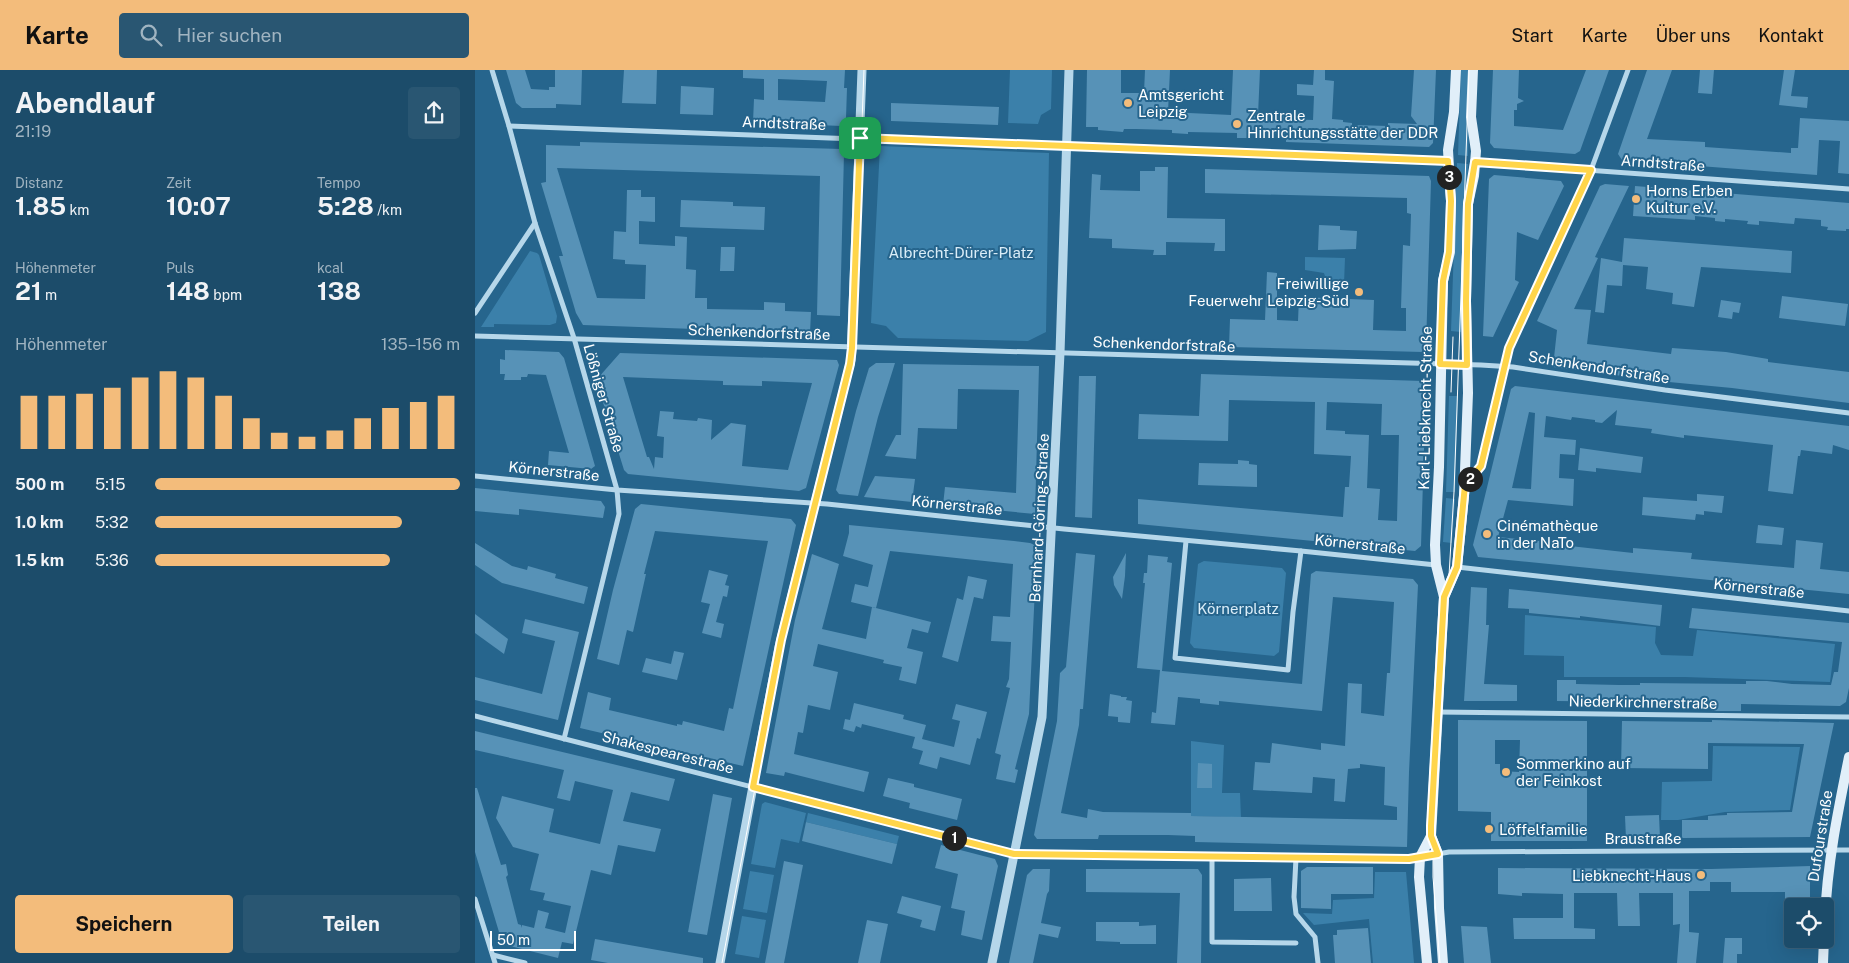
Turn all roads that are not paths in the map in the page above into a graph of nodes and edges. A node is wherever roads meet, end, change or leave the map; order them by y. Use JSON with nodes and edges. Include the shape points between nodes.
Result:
{"nodes":[{"id":1,"x":492,"y":70,"type":"edge"},
{"id":2,"x":862,"y":70,"type":"edge"},
{"id":3,"x":1069,"y":70,"type":"edge"},
{"id":4,"x":1456,"y":70,"type":"edge"},
{"id":5,"x":1473,"y":70,"type":"edge"},
{"id":6,"x":1627,"y":70,"type":"edge"},
{"id":7,"x":509,"y":126,"type":"junction"},
{"id":8,"x":860,"y":138,"type":"junction"},
{"id":9,"x":1067,"y":146,"type":"junction"},
{"id":10,"x":1448,"y":161,"type":"junction"},
{"id":11,"x":1475,"y":162,"type":"junction"},
{"id":12,"x":1591,"y":170,"type":"junction"},
{"id":13,"x":1849,"y":189,"type":"edge"},
{"id":14,"x":535,"y":222,"type":"junction"},
{"id":15,"x":475,"y":313,"type":"edge"},
{"id":16,"x":475,"y":336,"type":"edge"},
{"id":17,"x":574,"y":338,"type":"junction"},
{"id":18,"x":852,"y":348,"type":"junction"},
{"id":19,"x":1060,"y":353,"type":"junction"},
{"id":20,"x":1440,"y":364,"type":"junction"},
{"id":21,"x":1467,"y":365,"type":"junction"},
{"id":22,"x":1505,"y":367,"type":"junction"},
{"id":23,"x":1849,"y":413,"type":"edge"},
{"id":24,"x":475,"y":476,"type":"edge"},
{"id":25,"x":1465,"y":485,"type":"junction"},
{"id":26,"x":617,"y":490,"type":"junction"},
{"id":27,"x":815,"y":503,"type":"junction"},
{"id":28,"x":1052,"y":528,"type":"junction"},
{"id":29,"x":1186,"y":541,"type":"junction"},
{"id":30,"x":1301,"y":551,"type":"junction"},
{"id":31,"x":1436,"y":565,"type":"junction"},
{"id":32,"x":1459,"y":568,"type":"junction"},
{"id":33,"x":1444,"y":597,"type":"junction"},
{"id":34,"x":1849,"y":611,"type":"edge"},
{"id":35,"x":1437,"y":712,"type":"junction"},
{"id":36,"x":475,"y":716,"type":"edge"},
{"id":37,"x":1849,"y":717,"type":"edge"},
{"id":38,"x":565,"y":739,"type":"junction"},
{"id":39,"x":1849,"y":757,"type":"edge"},
{"id":40,"x":753,"y":787,"type":"junction"},
{"id":41,"x":1431,"y":836,"type":"junction"},
{"id":42,"x":1831,"y":850,"type":"junction"},
{"id":43,"x":1849,"y":850,"type":"edge"},
{"id":44,"x":1014,"y":854,"type":"junction"},
{"id":45,"x":1438,"y":854,"type":"junction"},
{"id":46,"x":1212,"y":856,"type":"junction"},
{"id":47,"x":1420,"y":857,"type":"junction"},
{"id":48,"x":1295,"y":858,"type":"junction"},
{"id":49,"x":475,"y":898,"type":"edge"},
{"id":50,"x":1826,"y":898,"type":"edge"},
{"id":51,"x":1296,"y":943,"type":"dead end"},
{"id":52,"x":1824,"y":948,"type":"edge"},
{"id":53,"x":493,"y":955,"type":"junction"},
{"id":54,"x":495,"y":963,"type":"edge"},
{"id":55,"x":525,"y":963,"type":"edge"},
{"id":56,"x":720,"y":963,"type":"edge"},
{"id":57,"x":992,"y":963,"type":"edge"},
{"id":58,"x":1318,"y":963,"type":"edge"},
{"id":59,"x":1427,"y":963,"type":"edge"},
{"id":60,"x":1443,"y":963,"type":"edge"},
{"id":61,"x":1823,"y":963,"type":"edge"}],
"edges":[{"from":1,"to":7,"type":"street","name":"Lößniger Straße"},
{"from":2,"to":8,"type":"street"},
{"from":3,"to":9,"type":"street","name":"Bernhard-Göring-Straße"},
{"from":4,"to":10,"type":"main road","name":"Karl-Liebknecht-Straße"},
{"from":5,"to":11,"type":"main road","name":"Karl-Liebknecht-Straße","via":[[1471,117]]},
{"from":6,"to":12,"type":"street"},
{"from":7,"to":8,"type":"street","name":"Arndtstraße"},
{"from":7,"to":14,"type":"street","name":"Lößniger Straße"},
{"from":8,"to":9,"type":"street","name":"Arndtstraße"},
{"from":8,"to":18,"type":"street"},
{"from":9,"to":10,"type":"street","name":"Arndtstraße"},
{"from":9,"to":19,"type":"street","name":"Bernhard-Göring-Straße"},
{"from":10,"to":20,"type":"main road","name":"Karl-Liebknecht-Straße","via":[[1451,201],[1449,252],[1443,281]]},
{"from":11,"to":12,"type":"street","name":"Arndtstraße"},
{"from":11,"to":21,"type":"main road","name":"Karl-Liebknecht-Straße","via":[[1468,204]]},
{"from":12,"to":13,"type":"street","name":"Arndtstraße"},
{"from":12,"to":22,"type":"street","via":[[1509,348]]},
{"from":14,"to":15,"type":"street"},
{"from":14,"to":17,"type":"street","name":"Lößniger Straße"},
{"from":16,"to":17,"type":"street","name":"Schenkendorfstraße"},
{"from":17,"to":18,"type":"street","name":"Schenkendorfstraße"},
{"from":17,"to":26,"type":"street","name":"Lößniger Straße"},
{"from":18,"to":19,"type":"street","name":"Schenkendorfstraße"},
{"from":18,"to":27,"type":"street"},
{"from":19,"to":20,"type":"street","name":"Schenkendorfstraße"},
{"from":19,"to":28,"type":"street","name":"Bernhard-Göring-Straße"},
{"from":20,"to":21,"type":"street","name":"Schenkendorfstraße"},
{"from":20,"to":31,"type":"main road","name":"Karl-Liebknecht-Straße"},
{"from":21,"to":22,"type":"street","name":"Schenkendorfstraße"},
{"from":21,"to":25,"type":"main road","name":"Karl-Liebknecht-Straße"},
{"from":22,"to":23,"type":"street","name":"Schenkendorfstraße"},
{"from":22,"to":25,"type":"street","via":[[1481,466]]},
{"from":24,"to":26,"type":"street","name":"Körnerstraße"},
{"from":25,"to":32,"type":"main road","name":"Karl-Liebknecht-Straße"},
{"from":26,"to":27,"type":"street","name":"Körnerstraße"},
{"from":26,"to":38,"type":"street","name":"Lößniger Straße","via":[[619,514]]},
{"from":27,"to":28,"type":"street","name":"Körnerstraße"},
{"from":27,"to":40,"type":"street","via":[[781,640]]},
{"from":28,"to":29,"type":"street","name":"Körnerstraße"},
{"from":28,"to":44,"type":"street","name":"Bernhard-Göring-Straße","via":[[1042,717]]},
{"from":29,"to":30,"type":"street","name":"Körnerstraße"},
{"from":29,"to":30,"type":"street","via":[[1175,658],[1287,670]]},
{"from":30,"to":31,"type":"street","name":"Körnerstraße"},
{"from":31,"to":33,"type":"main road","name":"Karl-Liebknecht-Straße"},
{"from":32,"to":33,"type":"main road","name":"Karl-Liebknecht-Straße"},
{"from":32,"to":34,"type":"street","name":"Körnerstraße"},
{"from":33,"to":35,"type":"main road","name":"Karl-Liebknecht-Straße"},
{"from":35,"to":37,"type":"street","name":"Niederkirchnerstraße"},
{"from":35,"to":41,"type":"main road","name":"Karl-Liebknecht-Straße"},
{"from":36,"to":38,"type":"street","name":"Shakespearestraße"},
{"from":38,"to":40,"type":"street","name":"Shakespearestraße"},
{"from":39,"to":42,"type":"main road","name":"Dufourstraße"},
{"from":40,"to":44,"type":"street","name":"Shakespearestraße"},
{"from":40,"to":56,"type":"street"},
{"from":41,"to":45,"type":"main road","name":"Karl-Liebknecht-Straße"},
{"from":41,"to":47,"type":"main road","name":"Karl-Liebknecht-Straße"},
{"from":42,"to":43,"type":"street","name":"Braustraße"},
{"from":42,"to":45,"type":"street","name":"Braustraße"},
{"from":42,"to":50,"type":"main road","name":"Dufourstraße"},
{"from":44,"to":46,"type":"street","name":"Shakespearestraße"},
{"from":44,"to":57,"type":"street","name":"Bernhard-Göring-Straße"},
{"from":45,"to":47,"type":"street"},
{"from":45,"to":60,"type":"main road","name":"Karl-Liebknecht-Straße"},
{"from":46,"to":48,"type":"street","name":"Shakespearestraße"},
{"from":46,"to":51,"type":"street","via":[[1212,942]]},
{"from":47,"to":48,"type":"street","name":"Shakespearestraße"},
{"from":47,"to":59,"type":"main road","name":"Karl-Liebknecht-Straße"},
{"from":48,"to":58,"type":"street","via":[[1296,914],[1315,937]]},
{"from":49,"to":53,"type":"street"},
{"from":52,"to":61,"type":"main road"},
{"from":53,"to":54,"type":"street"},
{"from":53,"to":55,"type":"street"}]}
